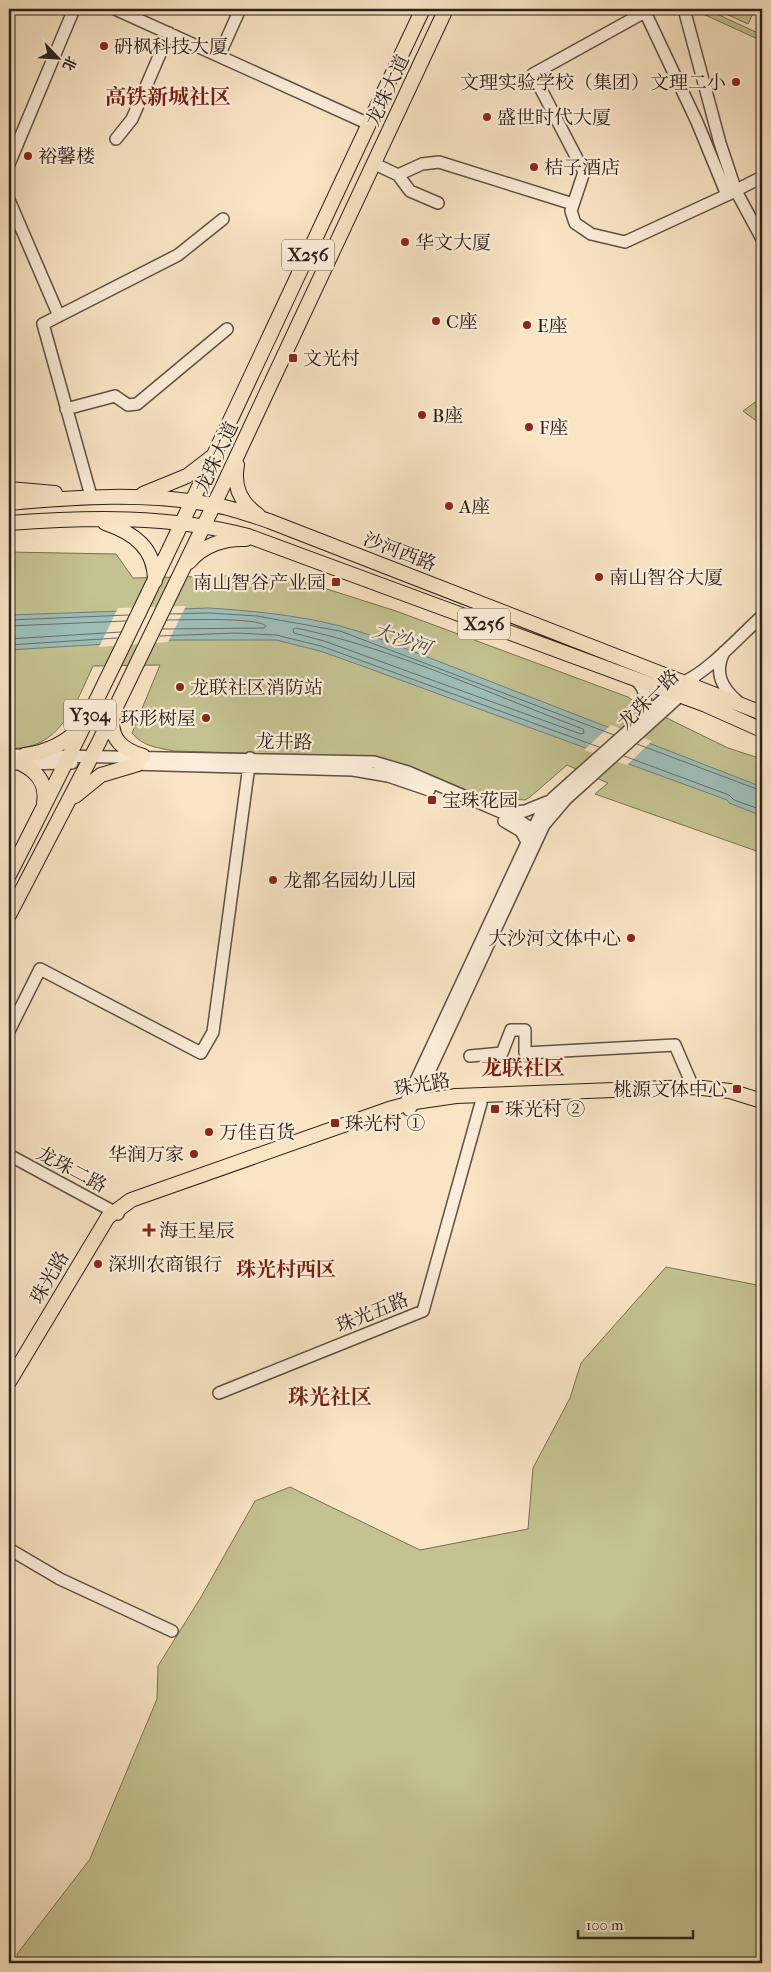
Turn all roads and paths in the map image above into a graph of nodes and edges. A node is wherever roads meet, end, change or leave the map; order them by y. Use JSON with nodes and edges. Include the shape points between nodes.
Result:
{"nodes":[{"id":1,"x":74,"y":9,"type":"edge"},
{"id":2,"x":115,"y":9,"type":"edge"},
{"id":3,"x":240,"y":9,"type":"edge"},
{"id":4,"x":423,"y":9,"type":"edge"},
{"id":5,"x":446,"y":9,"type":"edge"},
{"id":6,"x":684,"y":9,"type":"edge"},
{"id":7,"x":169,"y":33,"type":"junction"},
{"id":8,"x":219,"y":56,"type":"junction"},
{"id":9,"x":369,"y":124,"type":"junction"},
{"id":10,"x":116,"y":139,"type":"dead end"},
{"id":11,"x":373,"y":163,"type":"junction"},
{"id":12,"x":9,"y":164,"type":"edge"},
{"id":13,"x":398,"y":175,"type":"junction"},
{"id":14,"x":762,"y":177,"type":"edge"},
{"id":15,"x":731,"y":193,"type":"junction"},
{"id":16,"x":9,"y":200,"type":"edge"},
{"id":17,"x":438,"y":203,"type":"dead end"},
{"id":18,"x":573,"y":204,"type":"junction"},
{"id":19,"x":223,"y":219,"type":"dead end"},
{"id":20,"x":762,"y":239,"type":"edge"},
{"id":21,"x":59,"y":316,"type":"junction"},
{"id":22,"x":227,"y":329,"type":"dead end"},
{"id":23,"x":66,"y":409,"type":"junction"},
{"id":24,"x":242,"y":448,"type":"junction"},
{"id":25,"x":218,"y":450,"type":"junction"},
{"id":26,"x":9,"y":489,"type":"edge"},
{"id":27,"x":76,"y":496,"type":"junction"},
{"id":28,"x":91,"y":496,"type":"junction"},
{"id":29,"x":127,"y":497,"type":"junction"},
{"id":30,"x":194,"y":501,"type":"junction"},
{"id":31,"x":9,"y":503,"type":"edge"},
{"id":32,"x":214,"y":505,"type":"junction"},
{"id":33,"x":94,"y":520,"type":"junction"},
{"id":34,"x":270,"y":521,"type":"junction"},
{"id":35,"x":184,"y":522,"type":"junction"},
{"id":36,"x":9,"y":523,"type":"edge"},
{"id":37,"x":204,"y":525,"type":"junction"},
{"id":38,"x":258,"y":540,"type":"junction"},
{"id":39,"x":184,"y":568,"type":"junction"},
{"id":40,"x":155,"y":582,"type":"junction"},
{"id":41,"x":762,"y":616,"type":"edge"},
{"id":42,"x":725,"y":649,"type":"junction"},
{"id":43,"x":635,"y":679,"type":"junction"},
{"id":44,"x":690,"y":682,"type":"junction"},
{"id":45,"x":676,"y":694,"type":"junction"},
{"id":46,"x":742,"y":705,"type":"junction"},
{"id":47,"x":114,"y":710,"type":"junction"},
{"id":48,"x":762,"y":713,"type":"edge"},
{"id":49,"x":88,"y":719,"type":"junction"},
{"id":50,"x":639,"y":722,"type":"junction"},
{"id":51,"x":762,"y":730,"type":"edge"},
{"id":52,"x":9,"y":755,"type":"edge"},
{"id":53,"x":68,"y":759,"type":"junction"},
{"id":54,"x":90,"y":759,"type":"junction"},
{"id":55,"x":141,"y":760,"type":"junction"},
{"id":56,"x":19,"y":761,"type":"edge"},
{"id":57,"x":249,"y":763,"type":"junction"},
{"id":58,"x":553,"y":798,"type":"junction"},
{"id":59,"x":42,"y":810,"type":"junction"},
{"id":60,"x":500,"y":812,"type":"junction"},
{"id":61,"x":59,"y":819,"type":"junction"},
{"id":62,"x":531,"y":837,"type":"junction"},
{"id":63,"x":9,"y":875,"type":"edge"},
{"id":64,"x":9,"y":915,"type":"edge"},
{"id":65,"x":9,"y":1031,"type":"edge"},
{"id":66,"x":470,"y":1056,"type":"dead end"},
{"id":67,"x":693,"y":1087,"type":"junction"},
{"id":68,"x":762,"y":1100,"type":"edge"},
{"id":69,"x":480,"y":1103,"type":"junction"},
{"id":70,"x":409,"y":1105,"type":"junction"},
{"id":71,"x":762,"y":1110,"type":"edge"},
{"id":72,"x":9,"y":1155,"type":"edge"},
{"id":73,"x":9,"y":1164,"type":"edge"},
{"id":74,"x":113,"y":1214,"type":"junction"},
{"id":75,"x":9,"y":1382,"type":"edge"},
{"id":76,"x":219,"y":1393,"type":"dead end"},
{"id":77,"x":9,"y":1549,"type":"edge"},
{"id":78,"x":172,"y":1631,"type":"dead end"}],
"edges":[{"from":1,"to":12,"type":"street"},
{"from":2,"to":7,"type":"street"},
{"from":3,"to":8,"type":"street"},
{"from":4,"to":9,"type":"main road","name":"龙珠大道","number":"X256"},
{"from":5,"to":11,"type":"main road","name":"龙珠大道","number":"X256"},
{"from":6,"to":15,"type":"street"},
{"from":7,"to":8,"type":"street"},
{"from":7,"to":10,"type":"street","via":[[132,119]]},
{"from":8,"to":9,"type":"street"},
{"from":9,"to":25,"type":"main road","name":"龙珠大道","number":"X256"},
{"from":11,"to":13,"type":"street"},
{"from":11,"to":24,"type":"main road","name":"龙珠大道","number":"X256"},
{"from":13,"to":17,"type":"street","via":[[410,191]]},
{"from":13,"to":18,"type":"street","via":[[422,164],[439,162]]},
{"from":14,"to":15,"type":"street"},
{"from":15,"to":18,"type":"street","via":[[625,242],[598,237],[584,230],[572,217]]},
{"from":15,"to":18,"type":"street","via":[[645,12],[533,74],[584,172]]},
{"from":15,"to":20,"type":"street"},
{"from":16,"to":21,"type":"street"},
{"from":19,"to":21,"type":"street","via":[[178,255]]},
{"from":21,"to":23,"type":"street","via":[[42,324]]},
{"from":22,"to":23,"type":"street","via":[[137,404],[128,405],[115,396]]},
{"from":23,"to":28,"type":"street"},
{"from":24,"to":32,"type":"main road","name":"龙珠大道","number":"X256"},
{"from":24,"to":34,"type":"main road","number":"X256","via":[[235,472],[237,490],[250,509]]},
{"from":25,"to":29,"type":"main road","via":[[198,469],[178,481]]},
{"from":25,"to":30,"type":"main road","name":"龙珠大道","number":"X256"},
{"from":26,"to":27,"type":"main road"},
{"from":27,"to":28,"type":"main road","name":"沙河西路"},
{"from":27,"to":31,"type":"main road","name":"沙河西路"},
{"from":28,"to":29,"type":"main road","name":"沙河西路"},
{"from":29,"to":30,"type":"main road","name":"沙河西路"},
{"from":30,"to":32,"type":"main road","name":"沙河西路"},
{"from":30,"to":35,"type":"main road","name":"龙珠大道","number":"X256"},
{"from":32,"to":34,"type":"main road","name":"沙河西路"},
{"from":32,"to":37,"type":"main road","name":"龙珠大道","number":"X256"},
{"from":33,"to":35,"type":"main road","name":"沙河西路"},
{"from":33,"to":36,"type":"main road","name":"沙河西路"},
{"from":33,"to":40,"type":"main road","via":[[120,529],[142,542],[154,563]]},
{"from":34,"to":44,"type":"main road","name":"沙河西路","number":"X256"},
{"from":35,"to":37,"type":"main road","name":"沙河西路","number":"X256"},
{"from":35,"to":40,"type":"main road","name":"龙珠大道"},
{"from":37,"to":38,"type":"main road","name":"沙河西路","number":"X256"},
{"from":37,"to":39,"type":"main road","name":"龙珠大道"},
{"from":38,"to":39,"type":"main road","via":[[233,539],[214,544],[193,557]]},
{"from":38,"to":43,"type":"main road","name":"沙河西路","number":"X256"},
{"from":39,"to":47,"type":"main road","name":"龙珠大道"},
{"from":40,"to":49,"type":"main road","name":"龙珠大道","number":"Y304"},
{"from":41,"to":42,"type":"street","name":"龙珠一路"},
{"from":42,"to":44,"type":"street","name":"龙珠一路"},
{"from":42,"to":46,"type":"street","via":[[719,665],[720,680],[728,693]]},
{"from":43,"to":45,"type":"main road","name":"沙河西路","number":"X256"},
{"from":43,"to":50,"type":"street","via":[[642,687],[646,701]]},
{"from":44,"to":45,"type":"street","name":"龙珠一路"},
{"from":44,"to":46,"type":"main road","name":"沙河西路","number":"X256"},
{"from":45,"to":50,"type":"street","name":"龙珠一路"},
{"from":45,"to":51,"type":"main road","name":"沙河西路","number":"X256"},
{"from":45,"to":62,"type":"street","name":"龙珠一路"},
{"from":46,"to":48,"type":"main road","name":"沙河西路","number":"X256"},
{"from":47,"to":54,"type":"main road","name":"龙珠大道"},
{"from":47,"to":55,"type":"main road","via":[[112,729],[119,743]]},
{"from":49,"to":53,"type":"main road","name":"龙珠大道","number":"Y304"},
{"from":49,"to":56,"type":"main road","via":[[58,745]]},
{"from":50,"to":58,"type":"street","name":"龙珠一路"},
{"from":52,"to":56,"type":"street","name":"龙井路"},
{"from":53,"to":54,"type":"street","name":"龙井路"},
{"from":53,"to":56,"type":"street","name":"龙井路"},
{"from":53,"to":59,"type":"main road","name":"龙珠大道","number":"Y304"},
{"from":54,"to":55,"type":"street","name":"龙井路"},
{"from":54,"to":61,"type":"main road","name":"龙珠大道"},
{"from":55,"to":57,"type":"street","name":"龙井路"},
{"from":55,"to":61,"type":"main road","via":[[90,781]]},
{"from":56,"to":59,"type":"main road","via":[[44,785]]},
{"from":57,"to":60,"type":"street","name":"龙井路","via":[[374,762],[408,772]]},
{"from":57,"to":62,"type":"street","name":"龙井路","via":[[353,770],[388,776],[418,785],[511,824]]},
{"from":57,"to":65,"type":"street","via":[[213,1032],[201,1053],[40,969]]},
{"from":58,"to":60,"type":"street","via":[[525,811]]},
{"from":58,"to":62,"type":"street","name":"龙珠一路","via":[[541,813]]},
{"from":59,"to":63,"type":"main road","name":"龙珠大道","number":"Y304"},
{"from":60,"to":62,"type":"street","name":"龙井路","via":[[524,823]]},
{"from":61,"to":64,"type":"main road","name":"龙珠大道"},
{"from":62,"to":70,"type":"street","name":"龙珠一路"},
{"from":66,"to":67,"type":"street","via":[[502,1053],[512,1030],[525,1030],[525,1053],[675,1045]]},
{"from":67,"to":68,"type":"main road","name":"珠光路","via":[[730,1091]]},
{"from":67,"to":70,"type":"main road","name":"珠光路","via":[[456,1096]]},
{"from":69,"to":70,"type":"main road","name":"珠光路"},
{"from":69,"to":71,"type":"main road","name":"珠光路","via":[[684,1094],[724,1098]]},
{"from":69,"to":76,"type":"street","name":"珠光五路","via":[[423,1311]]},
{"from":70,"to":74,"type":"main road","name":"珠光路"},
{"from":72,"to":74,"type":"street","name":"龙珠二路"},
{"from":73,"to":74,"type":"street","name":"龙珠二路"},
{"from":74,"to":75,"type":"main road","name":"珠光路"},
{"from":77,"to":78,"type":"street","via":[[60,1578]]}]}
